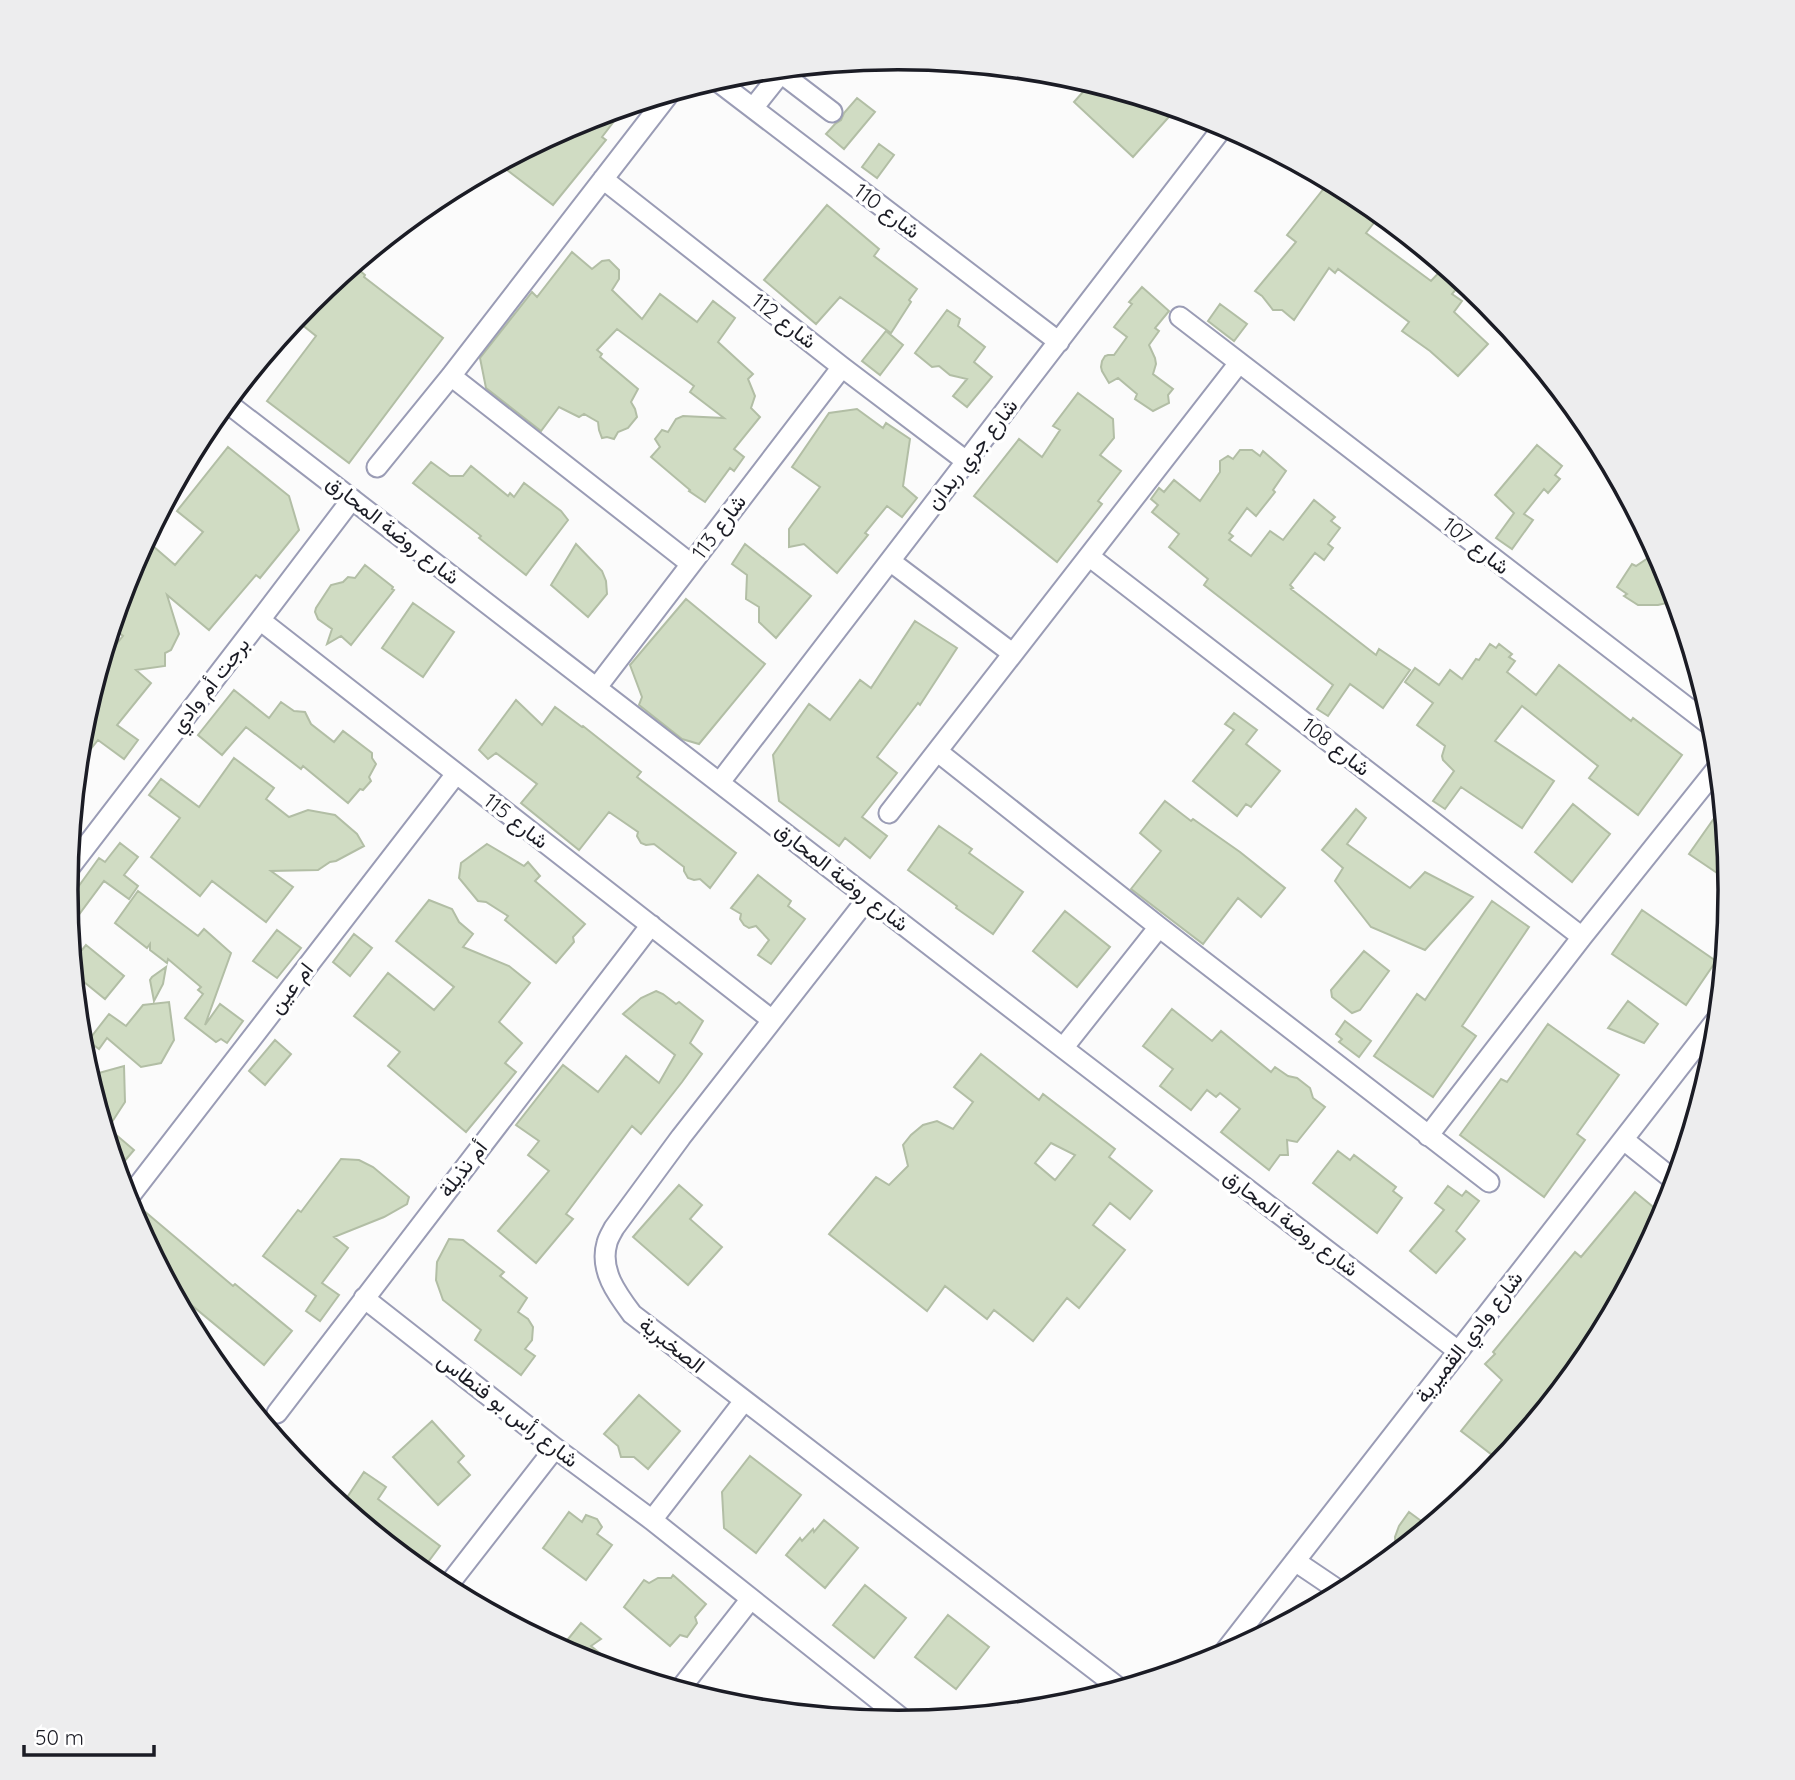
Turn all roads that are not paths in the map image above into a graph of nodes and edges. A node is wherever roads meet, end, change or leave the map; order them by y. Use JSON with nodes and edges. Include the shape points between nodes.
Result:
{"nodes":[{"id":1,"x":783,"y":78,"type":"edge"},
{"id":2,"x":773,"y":80,"type":"edge"},
{"id":3,"x":727,"y":88,"type":"edge"},
{"id":4,"x":660,"y":106,"type":"edge"},
{"id":5,"x":753,"y":108,"type":"junction"},
{"id":6,"x":832,"y":111,"type":"dead end"},
{"id":7,"x":1217,"y":135,"type":"edge"},
{"id":8,"x":603,"y":179,"type":"junction"},
{"id":9,"x":1180,"y":317,"type":"dead end"},
{"id":10,"x":1059,"y":342,"type":"junction"},
{"id":11,"x":1239,"y":363,"type":"junction"},
{"id":12,"x":842,"y":367,"type":"junction"},
{"id":13,"x":451,"y":376,"type":"junction"},
{"id":14,"x":234,"y":408,"type":"edge"},
{"id":15,"x":966,"y":461,"type":"junction"},
{"id":16,"x":377,"y":467,"type":"dead end"},
{"id":17,"x":352,"y":499,"type":"junction"},
{"id":18,"x":1090,"y":557,"type":"junction"},
{"id":19,"x":890,"y":561,"type":"junction"},
{"id":20,"x":691,"y":564,"type":"junction"},
{"id":21,"x":260,"y":620,"type":"junction"},
{"id":22,"x":1012,"y":653,"type":"junction"},
{"id":23,"x":597,"y":687,"type":"junction"},
{"id":24,"x":1699,"y":716,"type":"edge"},
{"id":25,"x":938,"y":752,"type":"junction"},
{"id":26,"x":456,"y":774,"type":"junction"},
{"id":27,"x":1709,"y":777,"type":"edge"},
{"id":28,"x":720,"y":782,"type":"junction"},
{"id":29,"x":889,"y":813,"type":"dead end"},
{"id":30,"x":79,"y":855,"type":"edge"},
{"id":31,"x":868,"y":898,"type":"junction"},
{"id":32,"x":651,"y":926,"type":"junction"},
{"id":33,"x":1159,"y":927,"type":"junction"},
{"id":34,"x":1582,"y":937,"type":"junction"},
{"id":35,"x":772,"y":1020,"type":"junction"},
{"id":36,"x":1704,"y":1036,"type":"edge"},
{"id":37,"x":1063,"y":1048,"type":"junction"},
{"id":38,"x":1428,"y":1136,"type":"junction"},
{"id":39,"x":1624,"y":1140,"type":"junction"},
{"id":40,"x":1666,"y":1174,"type":"edge"},
{"id":41,"x":1489,"y":1182,"type":"dead end"},
{"id":42,"x":135,"y":1191,"type":"edge"},
{"id":43,"x":364,"y":1298,"type":"junction"},
{"id":44,"x":1458,"y":1351,"type":"junction"},
{"id":45,"x":744,"y":1401,"type":"junction"},
{"id":46,"x":277,"y":1413,"type":"dead end"},
{"id":47,"x":555,"y":1448,"type":"junction"},
{"id":48,"x":652,"y":1520,"type":"junction"},
{"id":49,"x":1295,"y":1561,"type":"junction"},
{"id":50,"x":453,"y":1579,"type":"edge"},
{"id":51,"x":1331,"y":1585,"type":"edge"},
{"id":52,"x":750,"y":1600,"type":"junction"},
{"id":53,"x":1238,"y":1635,"type":"edge"},
{"id":54,"x":685,"y":1682,"type":"edge"},
{"id":55,"x":1111,"y":1682,"type":"edge"},
{"id":56,"x":891,"y":1710,"type":"edge"}],
"edges":[{"from":1,"to":6,"type":"street"},
{"from":2,"to":5,"type":"street"},
{"from":3,"to":5,"type":"street","name":"شارع 110"},
{"from":4,"to":8,"type":"street"},
{"from":5,"to":10,"type":"street","name":"شارع 110"},
{"from":7,"to":10,"type":"street","name":"شارع جري ربدان"},
{"from":8,"to":12,"type":"street","name":"شارع 112"},
{"from":8,"to":13,"type":"street"},
{"from":9,"to":11,"type":"street","name":"شارع 107"},
{"from":10,"to":15,"type":"street","name":"شارع جري ربدان"},
{"from":11,"to":18,"type":"street"},
{"from":11,"to":24,"type":"street","name":"شارع 107"},
{"from":12,"to":15,"type":"street","name":"شارع 112"},
{"from":12,"to":20,"type":"street","name":"شارع 113"},
{"from":13,"to":16,"type":"street"},
{"from":13,"to":20,"type":"street"},
{"from":14,"to":17,"type":"street","name":"شارع روضة المحارق"},
{"from":15,"to":19,"type":"street","name":"شارع جري ربدان"},
{"from":17,"to":21,"type":"street","name":"برجت أم وادي"},
{"from":17,"to":23,"type":"street","name":"شارع روضة المحارق"},
{"from":18,"to":22,"type":"street"},
{"from":18,"to":34,"type":"street","name":"شارع 108"},
{"from":19,"to":22,"type":"street"},
{"from":19,"to":28,"type":"street","name":"شارع جري ربدان"},
{"from":20,"to":23,"type":"street","name":"شارع 113"},
{"from":21,"to":26,"type":"street","name":"شارع 115"},
{"from":21,"to":30,"type":"street","name":"برجت أم وادي"},
{"from":22,"to":25,"type":"street"},
{"from":23,"to":28,"type":"street","name":"شارع روضة المحارق"},
{"from":25,"to":29,"type":"street"},
{"from":25,"to":33,"type":"street"},
{"from":26,"to":32,"type":"street","name":"شارع 115"},
{"from":26,"to":42,"type":"street","name":"ام عين"},
{"from":27,"to":34,"type":"street"},
{"from":28,"to":31,"type":"street","name":"شارع روضة المحارق"},
{"from":31,"to":35,"type":"street","name":"الصخبرية"},
{"from":31,"to":37,"type":"street","name":"شارع روضة المحارق"},
{"from":32,"to":35,"type":"street","name":"شارع 115"},
{"from":32,"to":43,"type":"street","name":"أم نذيلة"},
{"from":33,"to":37,"type":"street"},
{"from":33,"to":38,"type":"street"},
{"from":34,"to":38,"type":"street"},
{"from":35,"to":45,"type":"street","name":"الصخبرية","via":[[614,1228],[605,1258],[608,1277],[632,1314]]},
{"from":36,"to":39,"type":"street","name":"شارع وادي القميرية"},
{"from":37,"to":44,"type":"street","name":"شارع روضة المحارق"},
{"from":38,"to":41,"type":"street"},
{"from":39,"to":40,"type":"street"},
{"from":39,"to":44,"type":"street","name":"شارع وادي القميرية"},
{"from":43,"to":46,"type":"street","name":"أم نذيلة"},
{"from":43,"to":47,"type":"street","name":"شارع رأس بو فنطاس"},
{"from":44,"to":49,"type":"street","name":"شارع وادي القميرية"},
{"from":45,"to":48,"type":"street"},
{"from":45,"to":55,"type":"street","name":"الصخبرية"},
{"from":47,"to":48,"type":"street","name":"شارع رأس بو فنطاس"},
{"from":47,"to":50,"type":"street"},
{"from":48,"to":52,"type":"street","name":"شارع رأس بو فنطاس"},
{"from":49,"to":51,"type":"street"},
{"from":49,"to":53,"type":"street","name":"شارع وادي القميرية"},
{"from":52,"to":54,"type":"street"},
{"from":52,"to":56,"type":"street","name":"شارع رأس بو فنطاس"}]}
